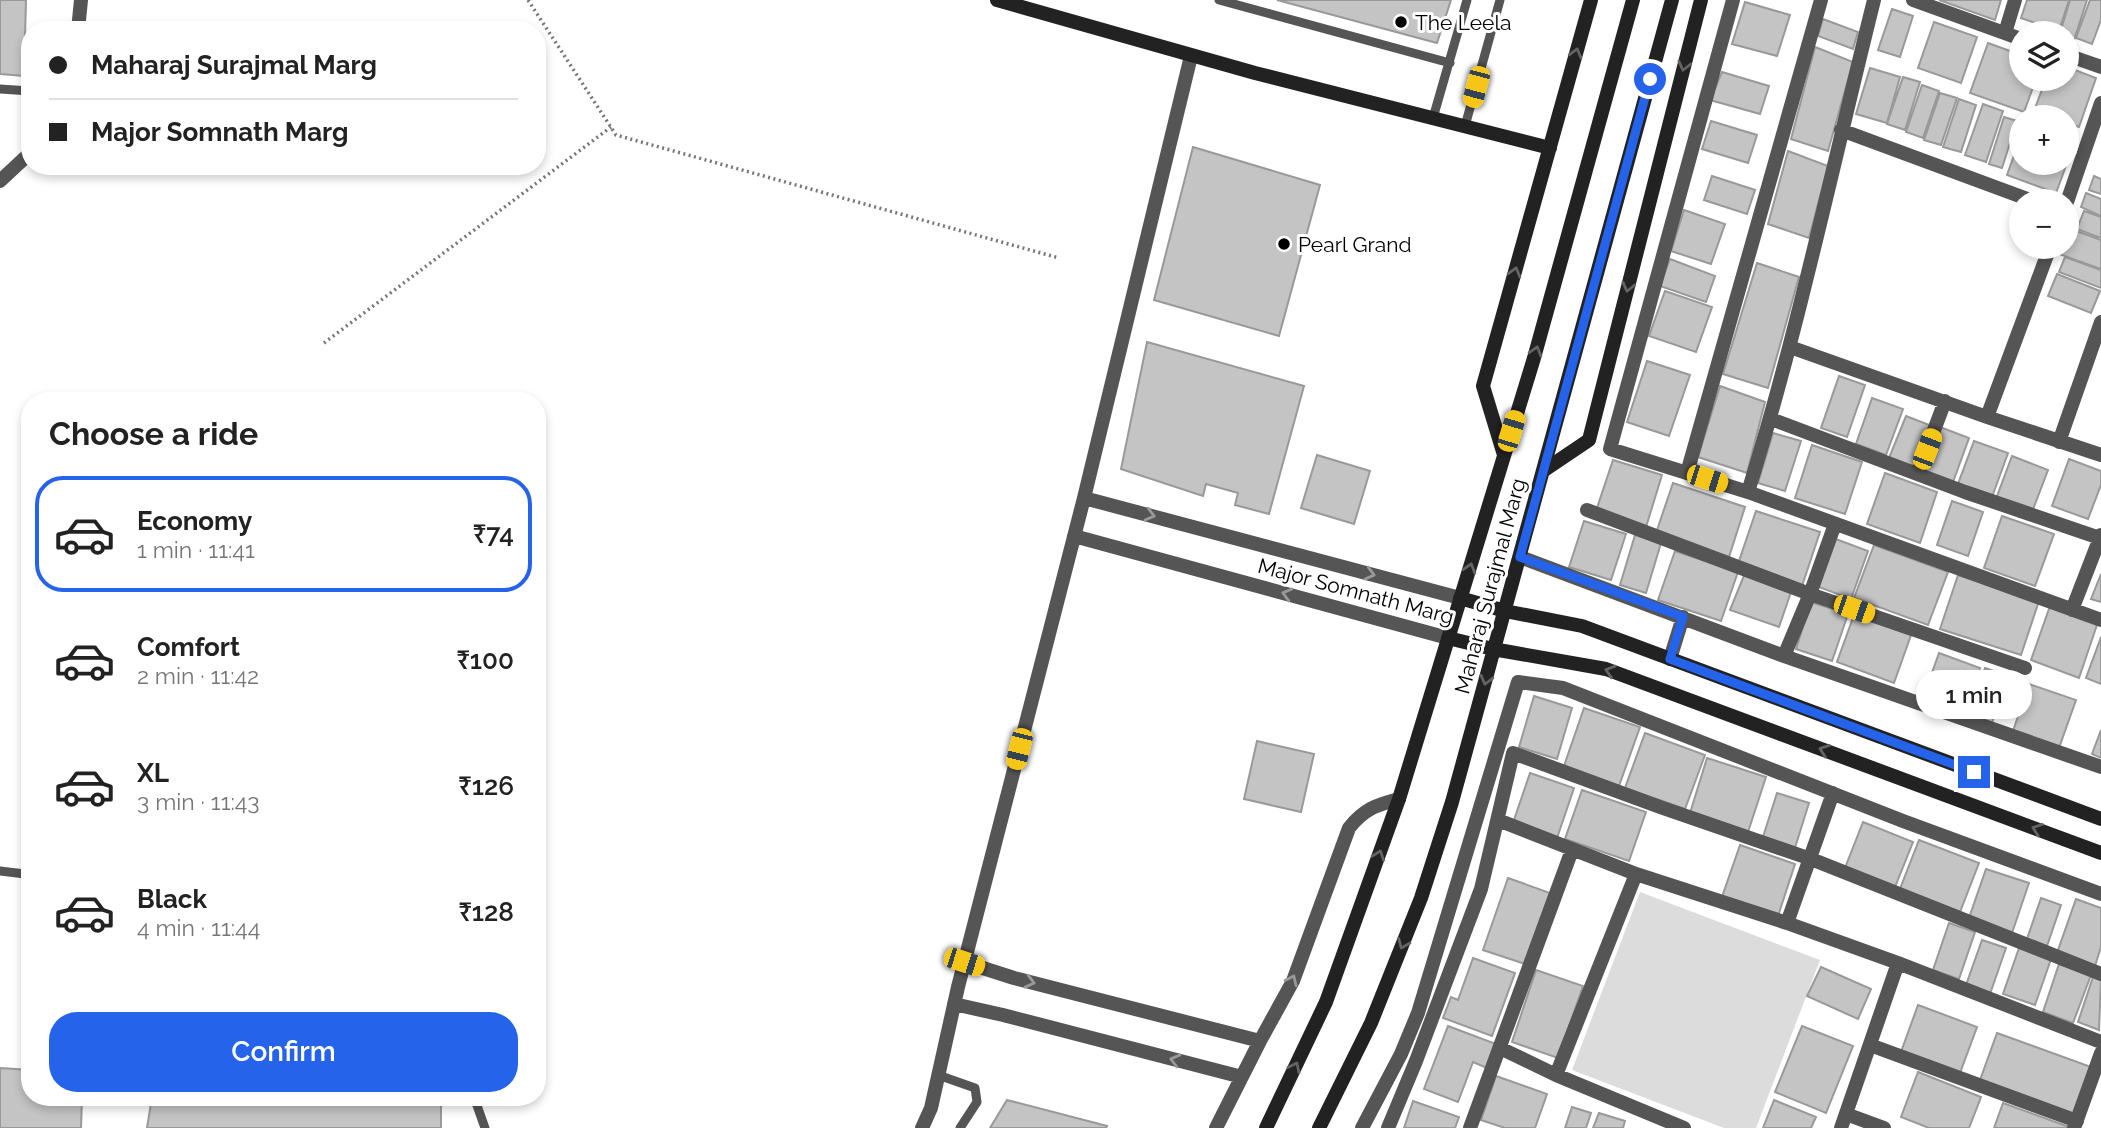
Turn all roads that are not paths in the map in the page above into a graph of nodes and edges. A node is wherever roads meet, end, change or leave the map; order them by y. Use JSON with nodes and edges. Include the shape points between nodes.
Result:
{"nodes":[{"id":1,"x":81,"y":0,"type":"edge"},
{"id":2,"x":997,"y":0,"type":"edge"},
{"id":3,"x":1219,"y":0,"type":"edge"},
{"id":4,"x":1467,"y":0,"type":"edge"},
{"id":5,"x":1500,"y":0,"type":"edge"},
{"id":6,"x":1591,"y":0,"type":"edge"},
{"id":7,"x":1633,"y":0,"type":"edge"},
{"id":8,"x":1671,"y":0,"type":"edge"},
{"id":9,"x":1701,"y":0,"type":"edge"},
{"id":10,"x":1733,"y":0,"type":"edge"},
{"id":11,"x":1821,"y":0,"type":"edge"},
{"id":12,"x":1874,"y":0,"type":"edge"},
{"id":13,"x":1913,"y":0,"type":"edge"},
{"id":14,"x":2015,"y":0,"type":"edge"},
{"id":15,"x":80,"y":21,"type":"edge"},
{"id":16,"x":2005,"y":33,"type":"junction"},
{"id":17,"x":2009,"y":34,"type":"edge"},
{"id":18,"x":1191,"y":56,"type":"junction"},
{"id":19,"x":2079,"y":59,"type":"edge"},
{"id":20,"x":1450,"y":63,"type":"junction"},
{"id":21,"x":2101,"y":67,"type":"edge"},
{"id":22,"x":0,"y":89,"type":"edge"},
{"id":23,"x":21,"y":90,"type":"edge"},
{"id":24,"x":2101,"y":103,"type":"edge"},
{"id":25,"x":1433,"y":118,"type":"junction"},
{"id":26,"x":1465,"y":126,"type":"junction"},
{"id":27,"x":1841,"y":130,"type":"junction"},
{"id":28,"x":1550,"y":148,"type":"junction"},
{"id":29,"x":21,"y":161,"type":"edge"},
{"id":30,"x":0,"y":181,"type":"edge"},
{"id":31,"x":2071,"y":189,"type":"edge"},
{"id":32,"x":2009,"y":192,"type":"edge"},
{"id":33,"x":2046,"y":259,"type":"edge"},
{"id":34,"x":2101,"y":322,"type":"edge"},
{"id":35,"x":1790,"y":347,"type":"junction"},
{"id":36,"x":1945,"y":401,"type":"junction"},
{"id":37,"x":1987,"y":417,"type":"junction"},
{"id":38,"x":1771,"y":419,"type":"junction"},
{"id":39,"x":2059,"y":442,"type":"junction"},
{"id":40,"x":1504,"y":455,"type":"junction"},
{"id":41,"x":2101,"y":456,"type":"edge"},
{"id":42,"x":1543,"y":471,"type":"junction"},
{"id":43,"x":1687,"y":473,"type":"junction"},
{"id":44,"x":1918,"y":474,"type":"junction"},
{"id":45,"x":1748,"y":492,"type":"junction"},
{"id":46,"x":1084,"y":498,"type":"junction"},
{"id":47,"x":1587,"y":510,"type":"dead end"},
{"id":48,"x":1835,"y":524,"type":"junction"},
{"id":49,"x":1074,"y":536,"type":"junction"},
{"id":50,"x":2100,"y":536,"type":"edge"},
{"id":51,"x":1520,"y":557,"type":"junction"},
{"id":52,"x":1810,"y":594,"type":"junction"},
{"id":53,"x":1461,"y":598,"type":"junction"},
{"id":54,"x":2072,"y":610,"type":"junction"},
{"id":55,"x":1505,"y":611,"type":"junction"},
{"id":56,"x":1683,"y":617,"type":"junction"},
{"id":57,"x":2101,"y":620,"type":"edge"},
{"id":58,"x":1448,"y":638,"type":"junction"},
{"id":59,"x":1493,"y":649,"type":"junction"},
{"id":60,"x":1784,"y":656,"type":"junction"},
{"id":61,"x":1670,"y":659,"type":"junction"},
{"id":62,"x":2025,"y":668,"type":"dead end"},
{"id":63,"x":2101,"y":767,"type":"edge"},
{"id":64,"x":1833,"y":793,"type":"junction"},
{"id":65,"x":1399,"y":799,"type":"junction"},
{"id":66,"x":2101,"y":818,"type":"edge"},
{"id":67,"x":1498,"y":820,"type":"junction"},
{"id":68,"x":1572,"y":849,"type":"junction"},
{"id":69,"x":2101,"y":853,"type":"edge"},
{"id":70,"x":1811,"y":859,"type":"junction"},
{"id":71,"x":0,"y":871,"type":"edge"},
{"id":72,"x":21,"y":874,"type":"edge"},
{"id":73,"x":1636,"y":874,"type":"junction"},
{"id":74,"x":2101,"y":894,"type":"edge"},
{"id":75,"x":1787,"y":923,"type":"junction"},
{"id":76,"x":964,"y":962,"type":"junction"},
{"id":77,"x":1898,"y":963,"type":"junction"},
{"id":78,"x":2101,"y":974,"type":"edge"},
{"id":79,"x":954,"y":1004,"type":"junction"},
{"id":80,"x":1260,"y":1041,"type":"junction"},
{"id":81,"x":2101,"y":1042,"type":"edge"},
{"id":82,"x":1870,"y":1045,"type":"junction"},
{"id":83,"x":1500,"y":1048,"type":"junction"},
{"id":84,"x":2101,"y":1053,"type":"edge"},
{"id":85,"x":938,"y":1075,"type":"junction"},
{"id":86,"x":1556,"y":1075,"type":"junction"},
{"id":87,"x":1242,"y":1077,"type":"junction"},
{"id":88,"x":477,"y":1106,"type":"edge"},
{"id":89,"x":1844,"y":1121,"type":"edge"},
{"id":90,"x":2075,"y":1125,"type":"edge"},
{"id":91,"x":485,"y":1128,"type":"edge"},
{"id":92,"x":922,"y":1128,"type":"edge"},
{"id":93,"x":960,"y":1128,"type":"edge"},
{"id":94,"x":1216,"y":1128,"type":"edge"},
{"id":95,"x":1266,"y":1128,"type":"edge"},
{"id":96,"x":1319,"y":1128,"type":"edge"},
{"id":97,"x":1362,"y":1128,"type":"edge"},
{"id":98,"x":1388,"y":1128,"type":"edge"},
{"id":99,"x":1470,"y":1128,"type":"edge"},
{"id":100,"x":1684,"y":1128,"type":"edge"},
{"id":101,"x":1884,"y":1128,"type":"edge"}],
"edges":[{"from":1,"to":15,"type":"street"},
{"from":2,"to":18,"type":"main road"},
{"from":3,"to":20,"type":"lane"},
{"from":4,"to":20,"type":"lane"},
{"from":5,"to":26,"type":"lane"},
{"from":28,"to":6,"type":"main road","name":"Maharaj Surajmal Marg","one_way":true},
{"from":40,"to":7,"type":"main road","name":"Maharaj Surajmal Marg","one_way":true},
{"from":8,"to":42,"type":"main road","name":"Maharaj Surajmal Marg"},
{"from":9,"to":42,"type":"main road","one_way":true,"via":[[1589,440]]},
{"from":10,"to":43,"type":"street","via":[[1610,449]]},
{"from":11,"to":43,"type":"street"},
{"from":12,"to":27,"type":"street"},
{"from":13,"to":16,"type":"street"},
{"from":14,"to":16,"type":"street"},
{"from":16,"to":17,"type":"street"},
{"from":18,"to":25,"type":"main road"},
{"from":18,"to":46,"type":"street"},
{"from":19,"to":21,"type":"street"},
{"from":20,"to":25,"type":"lane"},
{"from":22,"to":23,"type":"lane"},
{"from":24,"to":31,"type":"street"},
{"from":25,"to":26,"type":"main road"},
{"from":26,"to":28,"type":"main road"},
{"from":27,"to":32,"type":"street"},
{"from":27,"to":35,"type":"street"},
{"from":40,"to":28,"type":"main road","name":"Maharaj Surajmal Marg","one_way":true,"via":[[1483,386]]},
{"from":29,"to":30,"type":"street"},
{"from":33,"to":37,"type":"street"},
{"from":34,"to":39,"type":"street"},
{"from":35,"to":36,"type":"street"},
{"from":35,"to":38,"type":"street"},
{"from":36,"to":37,"type":"street"},
{"from":36,"to":44,"type":"street"},
{"from":37,"to":39,"type":"street"},
{"from":38,"to":44,"type":"street"},
{"from":38,"to":45,"type":"street"},
{"from":39,"to":41,"type":"street"},
{"from":53,"to":40,"type":"main road","name":"Maharaj Surajmal Marg","one_way":true},
{"from":42,"to":51,"type":"main road","name":"Maharaj Surajmal Marg"},
{"from":43,"to":45,"type":"street"},
{"from":44,"to":50,"type":"street"},
{"from":45,"to":48,"type":"street"},
{"from":46,"to":49,"type":"street"},
{"from":46,"to":53,"type":"street","name":"Major Somnath Marg","one_way":true},
{"from":47,"to":52,"type":"street"},
{"from":48,"to":52,"type":"street"},
{"from":48,"to":54,"type":"street"},
{"from":58,"to":49,"type":"street","name":"Major Somnath Marg","one_way":true},
{"from":49,"to":76,"type":"street"},
{"from":50,"to":54,"type":"street"},
{"from":51,"to":55,"type":"main road","name":"Maharaj Surajmal Marg"},
{"from":51,"to":56,"type":"street"},
{"from":52,"to":60,"type":"street"},
{"from":52,"to":62,"type":"street"},
{"from":53,"to":55,"type":"main road","name":"Major Somnath Marg"},
{"from":53,"to":58,"type":"main road","name":"Maharaj Surajmal Marg"},
{"from":54,"to":57,"type":"street"},
{"from":55,"to":59,"type":"main road","name":"Maharaj Surajmal Marg"},
{"from":55,"to":61,"type":"main road","name":"Major Somnath Marg","via":[[1581,626]]},
{"from":56,"to":60,"type":"street"},
{"from":56,"to":61,"type":"street"},
{"from":58,"to":59,"type":"main road","name":"Major Somnath Marg"},
{"from":58,"to":65,"type":"main road","name":"Maharaj Surajmal Marg"},
{"from":69,"to":59,"type":"main road","name":"Major Somnath Marg","one_way":true,"via":[[1606,669]]},
{"from":59,"to":96,"type":"main road","name":"Maharaj Surajmal Marg","one_way":true,"via":[[1421,898],[1371,1023]]},
{"from":60,"to":63,"type":"street"},
{"from":61,"to":66,"type":"main road","name":"Major Somnath Marg"},
{"from":64,"to":70,"type":"street"},
{"from":64,"to":74,"type":"street"},
{"from":64,"to":97,"type":"street","via":[[1563,688],[1518,681],[1418,1013]]},
{"from":80,"to":65,"type":"street","one_way":true,"via":[[1293,981],[1349,828],[1376,805]]},
{"from":95,"to":65,"type":"main road","name":"Maharaj Surajmal Marg","one_way":true,"via":[[1326,1002]]},
{"from":67,"to":68,"type":"street"},
{"from":67,"to":70,"type":"street","via":[[1513,753]]},
{"from":67,"to":98,"type":"street","via":[[1482,889]]},
{"from":68,"to":73,"type":"street"},
{"from":68,"to":83,"type":"street"},
{"from":70,"to":75,"type":"street"},
{"from":70,"to":78,"type":"street"},
{"from":71,"to":72,"type":"lane"},
{"from":73,"to":75,"type":"street"},
{"from":73,"to":86,"type":"street"},
{"from":75,"to":77,"type":"street"},
{"from":76,"to":79,"type":"street"},
{"from":76,"to":80,"type":"street","one_way":true},
{"from":77,"to":81,"type":"street"},
{"from":77,"to":82,"type":"street"},
{"from":79,"to":85,"type":"street"},
{"from":87,"to":79,"type":"street","one_way":true},
{"from":80,"to":87,"type":"street"},
{"from":82,"to":89,"type":"street"},
{"from":82,"to":90,"type":"street"},
{"from":83,"to":86,"type":"street"},
{"from":83,"to":99,"type":"street"},
{"from":84,"to":90,"type":"street"},
{"from":85,"to":92,"type":"street"},
{"from":85,"to":93,"type":"lane","via":[[975,1088],[977,1102]]},
{"from":86,"to":100,"type":"street"},
{"from":87,"to":94,"type":"street"},
{"from":88,"to":91,"type":"lane"},
{"from":89,"to":101,"type":"street"}]}
